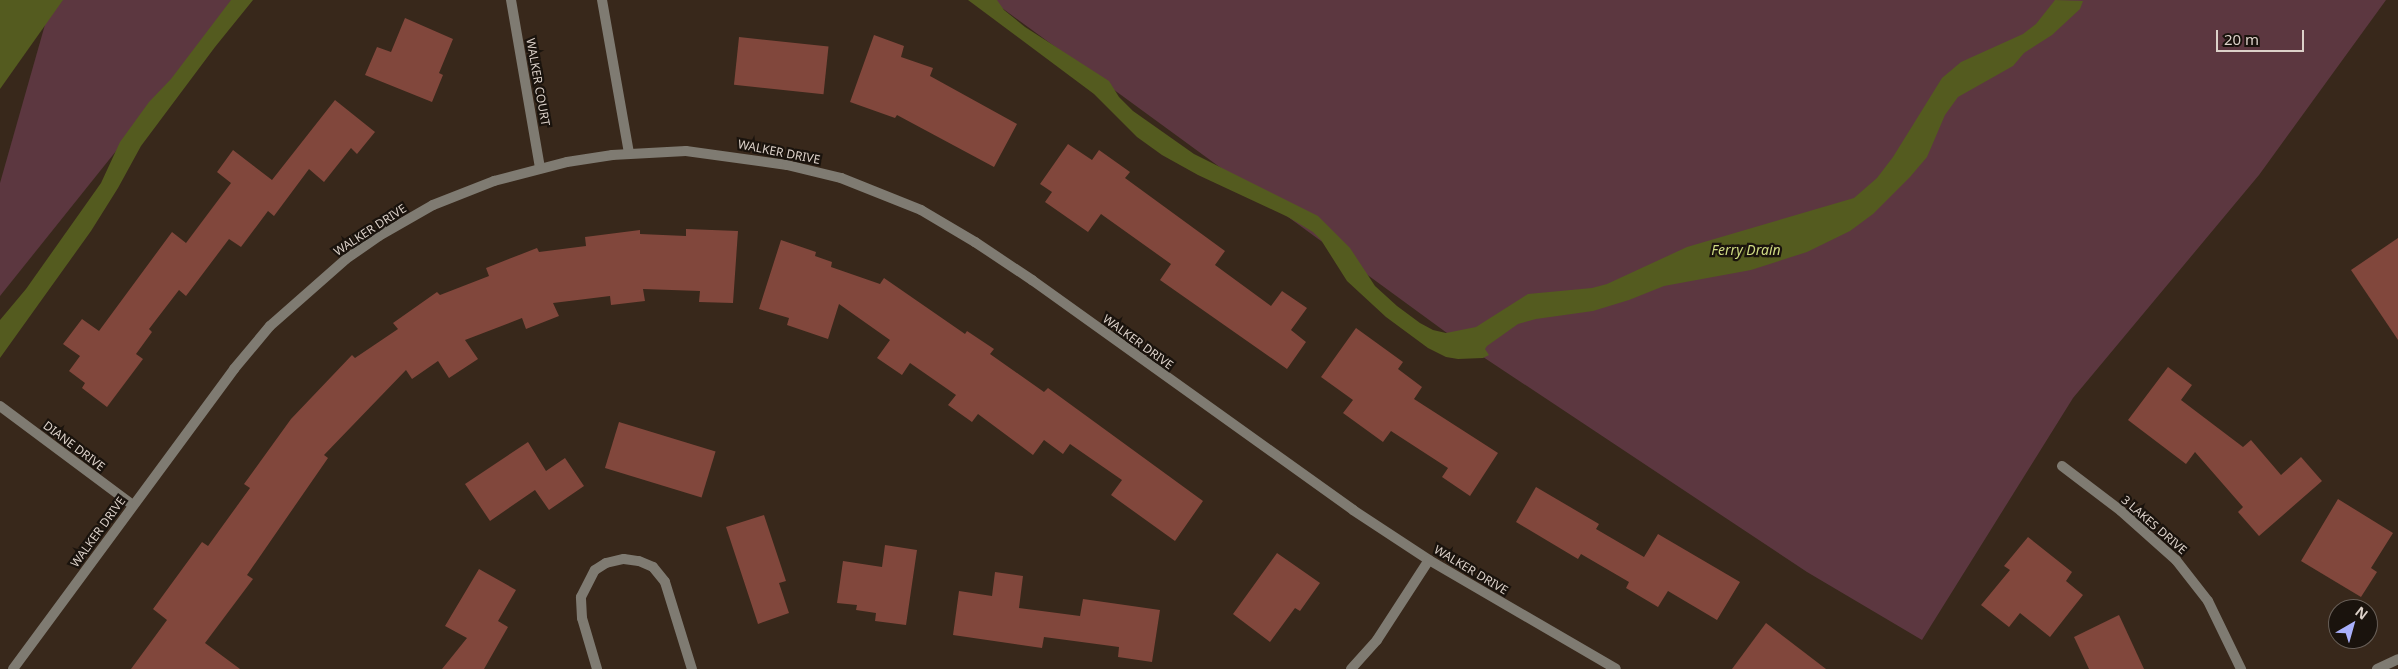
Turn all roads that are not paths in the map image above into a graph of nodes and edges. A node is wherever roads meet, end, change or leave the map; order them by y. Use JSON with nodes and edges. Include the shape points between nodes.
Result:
{"nodes":[{"id":1,"x":511,"y":0,"type":"edge"},
{"id":2,"x":602,"y":0,"type":"edge"},
{"id":3,"x":629,"y":152,"type":"junction"},
{"id":4,"x":540,"y":168,"type":"junction"},
{"id":5,"x":0,"y":406,"type":"edge"},
{"id":6,"x":2062,"y":466,"type":"dead end"},
{"id":7,"x":133,"y":505,"type":"junction"},
{"id":8,"x":1429,"y":560,"type":"junction"},
{"id":9,"x":2398,"y":659,"type":"edge"},
{"id":10,"x":12,"y":669,"type":"edge"},
{"id":11,"x":597,"y":669,"type":"edge"},
{"id":12,"x":692,"y":669,"type":"edge"},
{"id":13,"x":1351,"y":669,"type":"edge"},
{"id":14,"x":1616,"y":669,"type":"edge"},
{"id":15,"x":2242,"y":669,"type":"edge"},
{"id":16,"x":2377,"y":669,"type":"edge"}],
"edges":[{"from":1,"to":4,"type":"street","name":"WALKER COURT"},
{"from":2,"to":3,"type":"street"},
{"from":3,"to":4,"type":"street","name":"WALKER DRIVE"},
{"from":3,"to":8,"type":"street","name":"WALKER DRIVE","via":[[686,151],[787,164],[840,178],[920,210],[1032,280],[1353,510]]},
{"from":4,"to":7,"type":"street","name":"WALKER DRIVE","via":[[486,184],[433,205],[379,236],[303,294],[250,349]]},
{"from":5,"to":7,"type":"street","name":"DIANE DRIVE"},
{"from":6,"to":15,"type":"street","name":"3 LAKES DRIVE","via":[[2176,560],[2208,601]]},
{"from":7,"to":10,"type":"street","name":"WALKER DRIVE"},
{"from":8,"to":13,"type":"street","via":[[1377,640]]},
{"from":8,"to":14,"type":"street","name":"WALKER DRIVE"},
{"from":9,"to":16,"type":"street"},
{"from":11,"to":12,"type":"street","via":[[582,618],[581,596],[595,570],[606,562],[624,559],[653,567],[665,582]]}]}
